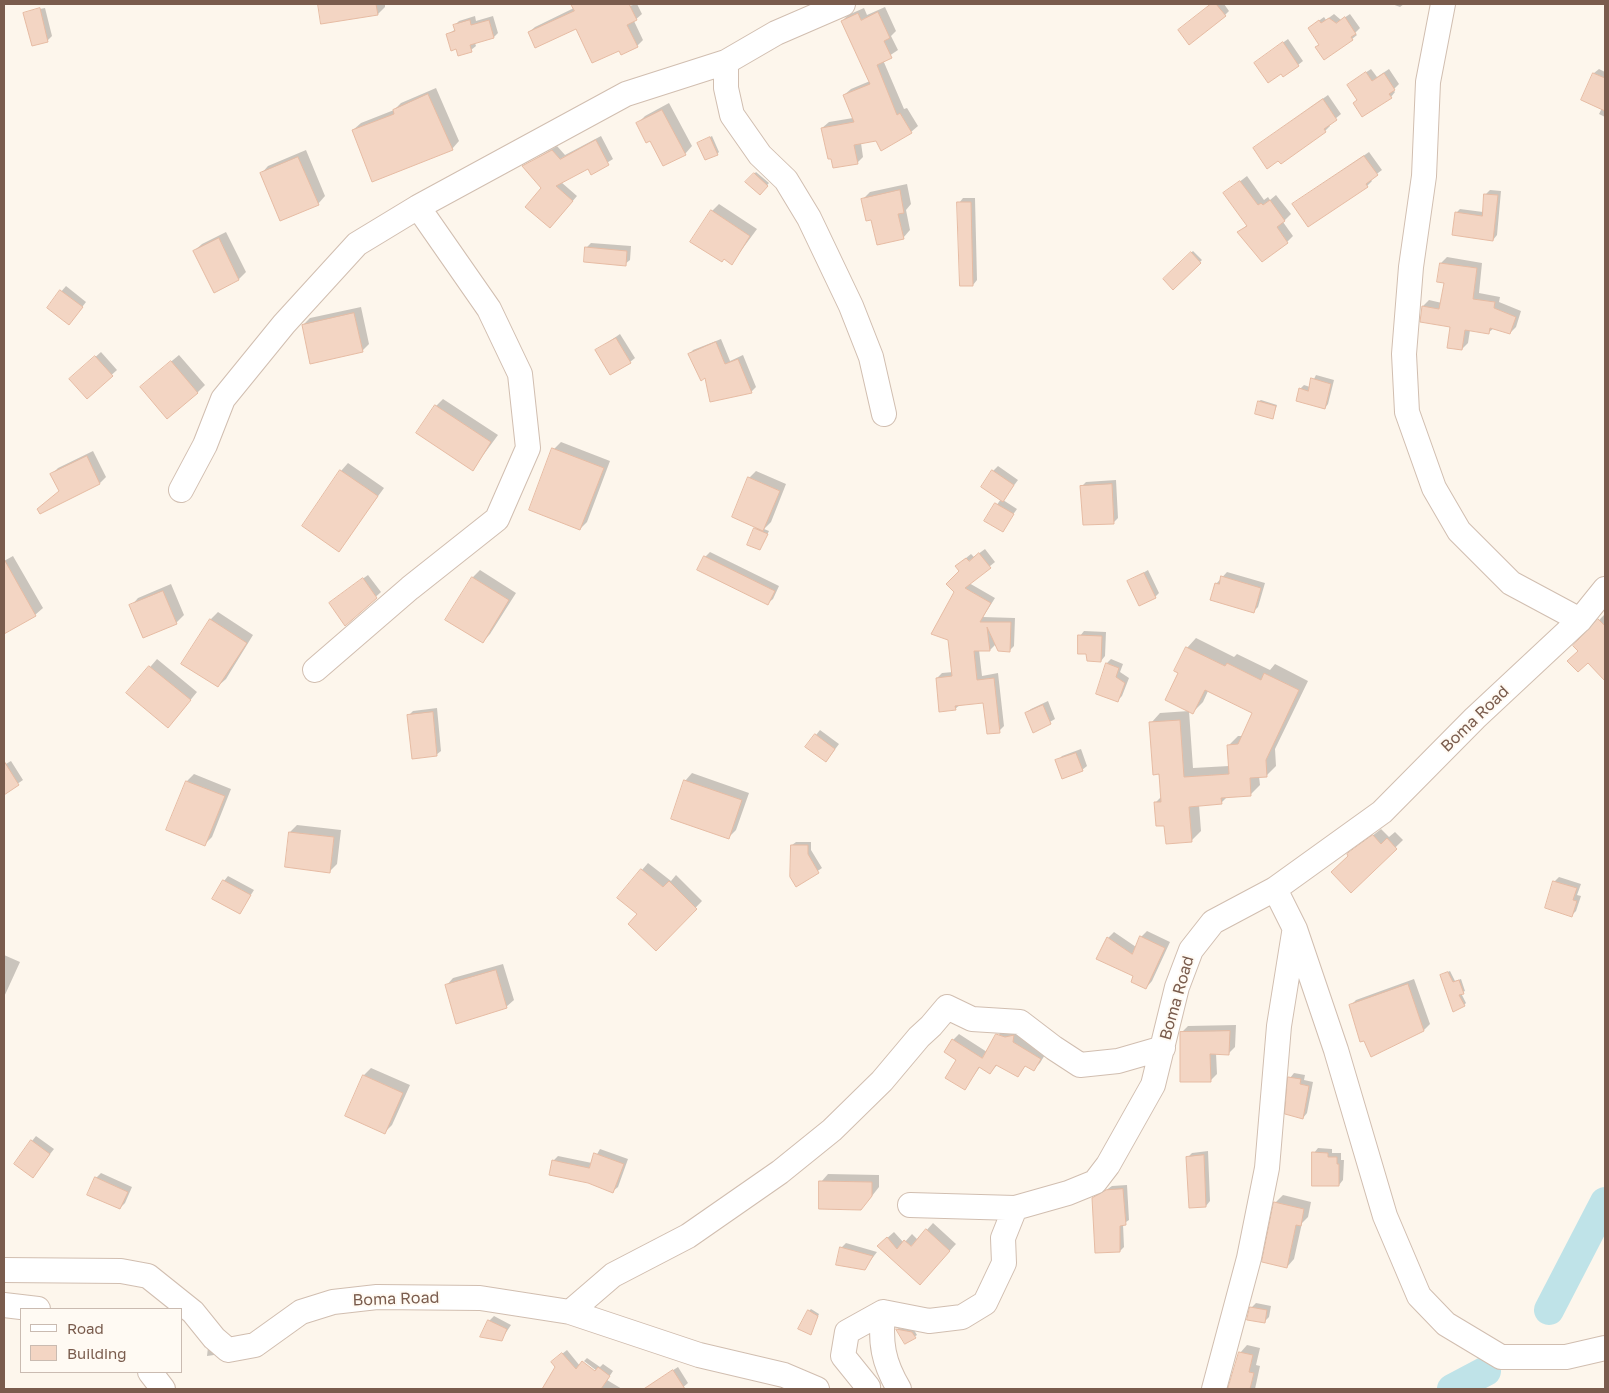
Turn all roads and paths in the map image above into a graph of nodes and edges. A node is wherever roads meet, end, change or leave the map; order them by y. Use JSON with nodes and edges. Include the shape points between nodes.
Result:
{"nodes":[{"id":1,"x":843,"y":4,"type":"edge"},
{"id":2,"x":1443,"y":4,"type":"edge"},
{"id":3,"x":726,"y":62,"type":"junction"},
{"id":4,"x":418,"y":207,"type":"junction"},
{"id":5,"x":884,"y":414,"type":"dead end"},
{"id":6,"x":181,"y":490,"type":"dead end"},
{"id":7,"x":1605,"y":589,"type":"edge"},
{"id":8,"x":1580,"y":620,"type":"junction"},
{"id":9,"x":315,"y":670,"type":"dead end"},
{"id":10,"x":1275,"y":889,"type":"junction"},
{"id":11,"x":1295,"y":929,"type":"junction"},
{"id":12,"x":1162,"y":1048,"type":"junction"},
{"id":13,"x":910,"y":1206,"type":"dead end"},
{"id":14,"x":1015,"y":1208,"type":"junction"},
{"id":15,"x":4,"y":1270,"type":"edge"},
{"id":16,"x":4,"y":1305,"type":"edge"},
{"id":17,"x":30,"y":1308,"type":"edge"},
{"id":18,"x":570,"y":1312,"type":"junction"},
{"id":19,"x":883,"y":1312,"type":"junction"},
{"id":20,"x":1605,"y":1348,"type":"edge"},
{"id":21,"x":151,"y":1373,"type":"edge"},
{"id":22,"x":163,"y":1389,"type":"edge"},
{"id":23,"x":817,"y":1389,"type":"edge"},
{"id":24,"x":867,"y":1389,"type":"edge"},
{"id":25,"x":899,"y":1389,"type":"edge"},
{"id":26,"x":1214,"y":1389,"type":"edge"}],
"edges":[{"from":1,"to":3,"type":"street","via":[[776,33]]},
{"from":2,"to":8,"type":"street","via":[[1428,82],[1424,176],[1409,286],[1404,354],[1408,412],[1434,488],[1459,531],[1511,583]]},
{"from":3,"to":4,"type":"street","via":[[626,94]]},
{"from":3,"to":5,"type":"street","via":[[726,88],[732,115],[760,155],[786,180],[809,218],[851,306],[871,357]]},
{"from":4,"to":6,"type":"street","via":[[356,244],[284,324],[223,399],[205,445]]},
{"from":4,"to":9,"type":"street","via":[[489,309],[520,374],[528,448],[498,519],[410,588]]},
{"from":7,"to":8,"type":"street","name":"Boma Road"},
{"from":8,"to":10,"type":"street","name":"Boma Road","via":[[1475,718],[1382,812]]},
{"from":10,"to":11,"type":"street"},
{"from":10,"to":12,"type":"street","name":"Boma Road","via":[[1213,922],[1190,950]]},
{"from":11,"to":20,"type":"street","via":[[1336,1050],[1385,1216],[1419,1296],[1446,1324],[1501,1357],[1566,1357]]},
{"from":11,"to":26,"type":"street","via":[[1279,1026],[1267,1168],[1249,1258]]},
{"from":12,"to":14,"type":"street","name":"Boma Road","via":[[1153,1086],[1108,1166],[1095,1182]]},
{"from":12,"to":18,"type":"street","via":[[1118,1060],[1080,1064],[1020,1022],[972,1019],[947,1007],[882,1081],[832,1130],[780,1172],[688,1236],[613,1275]]},
{"from":13,"to":14,"type":"street","name":"Boma Road"},
{"from":14,"to":19,"type":"street","via":[[1003,1238],[1004,1262],[985,1303],[962,1317],[928,1321]]},
{"from":15,"to":18,"type":"street","name":"Boma Road","via":[[121,1271],[148,1276],[193,1312],[228,1350],[256,1345],[301,1312],[333,1302],[377,1297],[480,1298]]},
{"from":16,"to":17,"type":"street"},
{"from":18,"to":23,"type":"street","name":"Boma Road","via":[[699,1355],[784,1375]]},
{"from":19,"to":24,"type":"street","via":[[847,1332],[843,1356],[868,1386]]},
{"from":19,"to":25,"type":"street","via":[[880,1337],[888,1370]]},
{"from":21,"to":22,"type":"street"}]}
